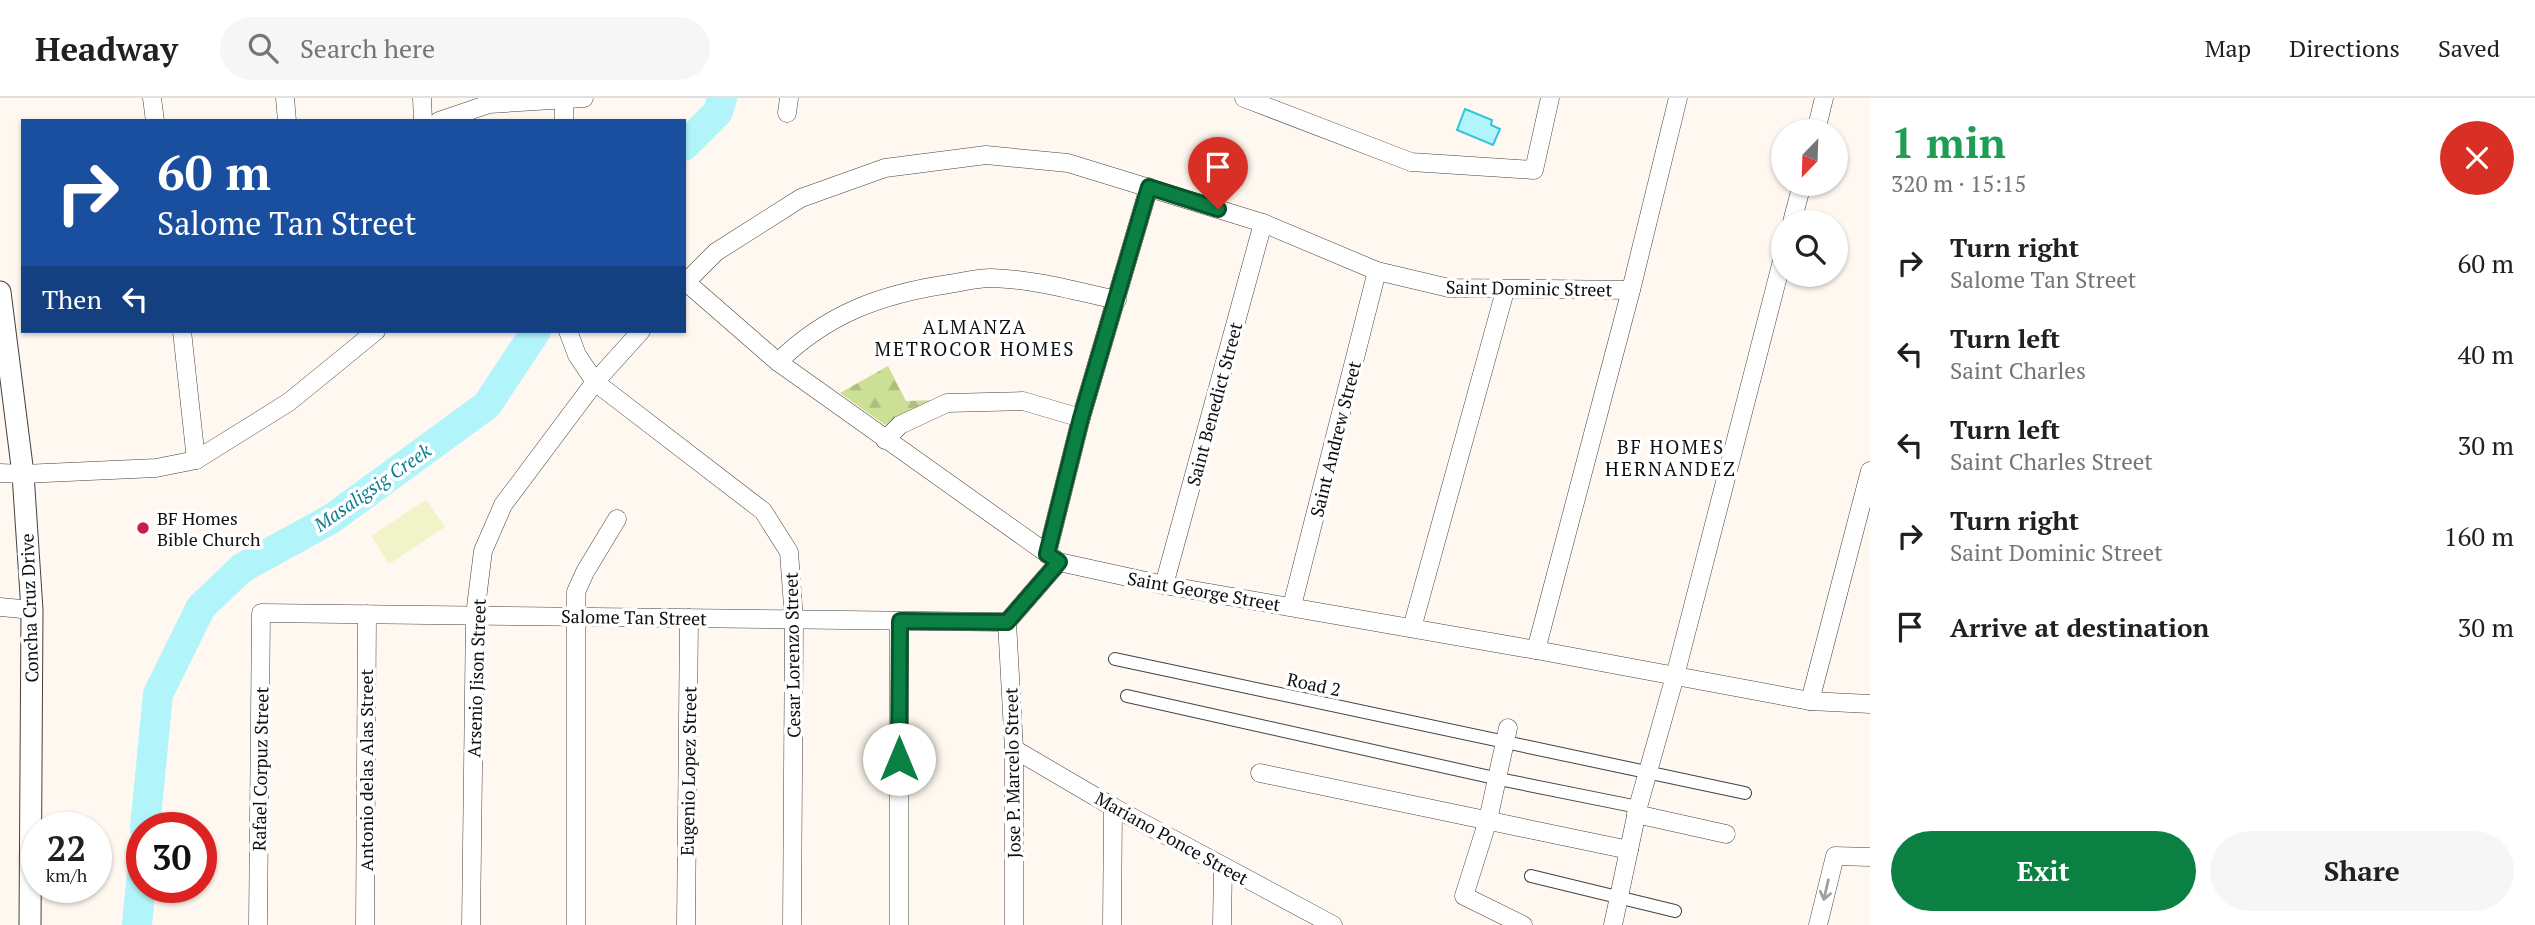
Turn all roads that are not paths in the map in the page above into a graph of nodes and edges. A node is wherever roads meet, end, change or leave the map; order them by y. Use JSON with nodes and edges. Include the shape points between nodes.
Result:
{"nodes":[{"id":1,"x":152,"y":98,"type":"edge"},
{"id":2,"x":285,"y":98,"type":"edge"},
{"id":3,"x":422,"y":98,"type":"edge"},
{"id":4,"x":584,"y":98,"type":"edge"},
{"id":5,"x":1244,"y":98,"type":"edge"},
{"id":6,"x":1550,"y":98,"type":"edge"},
{"id":7,"x":1678,"y":98,"type":"edge"},
{"id":8,"x":1824,"y":98,"type":"edge"},
{"id":9,"x":564,"y":99,"type":"edge"},
{"id":10,"x":155,"y":119,"type":"edge"},
{"id":11,"x":287,"y":119,"type":"edge"},
{"id":12,"x":423,"y":119,"type":"edge"},
{"id":13,"x":445,"y":119,"type":"edge"},
{"id":14,"x":564,"y":119,"type":"edge"},
{"id":15,"x":1819,"y":119,"type":"edge"},
{"id":16,"x":1149,"y":187,"type":"junction"},
{"id":17,"x":1263,"y":223,"type":"junction"},
{"id":18,"x":1377,"y":271,"type":"junction"},
{"id":19,"x":686,"y":282,"type":"edge"},
{"id":20,"x":686,"y":284,"type":"edge"},
{"id":21,"x":1775,"y":287,"type":"edge"},
{"id":22,"x":1631,"y":290,"type":"junction"},
{"id":23,"x":1505,"y":291,"type":"junction"},
{"id":24,"x":0,"y":292,"type":"edge"},
{"id":25,"x":1117,"y":300,"type":"junction"},
{"id":26,"x":183,"y":333,"type":"edge"},
{"id":27,"x":374,"y":333,"type":"edge"},
{"id":28,"x":569,"y":333,"type":"edge"},
{"id":29,"x":639,"y":333,"type":"edge"},
{"id":30,"x":778,"y":362,"type":"junction"},
{"id":31,"x":595,"y":382,"type":"junction"},
{"id":32,"x":1081,"y":418,"type":"junction"},
{"id":33,"x":885,"y":440,"type":"junction"},
{"id":34,"x":195,"y":460,"type":"junction"},
{"id":35,"x":1870,"y":471,"type":"edge"},
{"id":36,"x":0,"y":473,"type":"edge"},
{"id":37,"x":23,"y":474,"type":"junction"},
{"id":38,"x":617,"y":519,"type":"dead end"},
{"id":39,"x":1053,"y":558,"type":"junction"},
{"id":40,"x":1164,"y":585,"type":"junction"},
{"id":41,"x":0,"y":607,"type":"edge"},
{"id":42,"x":1292,"y":607,"type":"junction"},
{"id":43,"x":32,"y":610,"type":"junction"},
{"id":44,"x":261,"y":613,"type":"joint"},
{"id":45,"x":367,"y":614,"type":"junction"},
{"id":46,"x":475,"y":615,"type":"junction"},
{"id":47,"x":577,"y":617,"type":"junction"},
{"id":48,"x":689,"y":618,"type":"junction"},
{"id":49,"x":794,"y":620,"type":"junction"},
{"id":50,"x":900,"y":621,"type":"junction"},
{"id":51,"x":1007,"y":622,"type":"junction"},
{"id":52,"x":1412,"y":628,"type":"junction"},
{"id":53,"x":1536,"y":650,"type":"junction"},
{"id":54,"x":1115,"y":659,"type":"dead end"},
{"id":55,"x":1675,"y":676,"type":"junction"},
{"id":56,"x":1127,"y":696,"type":"dead end"},
{"id":57,"x":1810,"y":701,"type":"junction"},
{"id":58,"x":1870,"y":704,"type":"edge"},
{"id":59,"x":1507,"y":736,"type":"junction"},
{"id":60,"x":1014,"y":749,"type":"junction"},
{"id":61,"x":1648,"y":772,"type":"junction"},
{"id":62,"x":1260,"y":773,"type":"dead end"},
{"id":63,"x":1499,"y":779,"type":"junction"},
{"id":64,"x":1745,"y":793,"type":"dead end"},
{"id":65,"x":1113,"y":807,"type":"junction"},
{"id":66,"x":1637,"y":810,"type":"junction"},
{"id":67,"x":1488,"y":820,"type":"junction"},
{"id":68,"x":1726,"y":834,"type":"dead end"},
{"id":69,"x":1629,"y":850,"type":"junction"},
{"id":70,"x":1870,"y":857,"type":"edge"},
{"id":71,"x":1223,"y":867,"type":"junction"},
{"id":72,"x":1531,"y":876,"type":"dead end"},
{"id":73,"x":1620,"y":898,"type":"junction"},
{"id":74,"x":1675,"y":911,"type":"dead end"},
{"id":75,"x":30,"y":925,"type":"edge"},
{"id":76,"x":258,"y":925,"type":"edge"},
{"id":77,"x":365,"y":925,"type":"edge"},
{"id":78,"x":471,"y":925,"type":"edge"},
{"id":79,"x":576,"y":925,"type":"edge"},
{"id":80,"x":686,"y":925,"type":"edge"},
{"id":81,"x":792,"y":925,"type":"edge"},
{"id":82,"x":899,"y":925,"type":"edge"},
{"id":83,"x":1014,"y":925,"type":"edge"},
{"id":84,"x":1112,"y":925,"type":"edge"},
{"id":85,"x":1222,"y":925,"type":"edge"},
{"id":86,"x":1333,"y":925,"type":"edge"},
{"id":87,"x":1523,"y":925,"type":"edge"},
{"id":88,"x":1613,"y":925,"type":"edge"},
{"id":89,"x":1818,"y":925,"type":"edge"}],
"edges":[{"from":1,"to":10,"type":"street"},
{"from":2,"to":11,"type":"street"},
{"from":3,"to":12,"type":"street"},
{"from":4,"to":9,"type":"street"},
{"from":5,"to":6,"type":"street","via":[[1411,162],[1538,175]]},
{"from":7,"to":22,"type":"street"},
{"from":8,"to":15,"type":"street"},
{"from":9,"to":13,"type":"street","via":[[489,104]]},
{"from":9,"to":14,"type":"street"},
{"from":16,"to":17,"type":"street","name":"Saint Dominic Street"},
{"from":16,"to":19,"type":"street","name":"Saint Dominic Street","via":[[1068,163],[986,155],[885,168],[801,198],[716,253]]},
{"from":16,"to":25,"type":"street"},
{"from":17,"to":18,"type":"street","name":"Saint Dominic Street"},
{"from":17,"to":40,"type":"street","name":"Saint Benedict Street"},
{"from":18,"to":23,"type":"street","name":"Saint Dominic Street","via":[[1449,288]]},
{"from":18,"to":42,"type":"street","name":"Saint Andrew Street"},
{"from":20,"to":30,"type":"street","name":"Saint George Street"},
{"from":21,"to":55,"type":"street"},
{"from":22,"to":23,"type":"street","name":"Saint Dominic Street"},
{"from":22,"to":53,"type":"street"},
{"from":23,"to":52,"type":"street"},
{"from":24,"to":37,"type":"street","name":"Concha Cruz Drive"},
{"from":25,"to":30,"type":"street","via":[[1045,284],[989,278],[915,289],[847,311],[800,340]]},
{"from":25,"to":32,"type":"street"},
{"from":26,"to":34,"type":"street"},
{"from":27,"to":34,"type":"street","via":[[289,402]]},
{"from":28,"to":31,"type":"street","name":"Cesar Lorenzo Street"},
{"from":29,"to":31,"type":"street","name":"Arsenio Jison Street"},
{"from":30,"to":33,"type":"street","name":"Saint George Street"},
{"from":31,"to":46,"type":"street","name":"Arsenio Jison Street","via":[[503,505],[484,551]]},
{"from":31,"to":49,"type":"street","name":"Cesar Lorenzo Street","via":[[764,511],[789,552]]},
{"from":32,"to":33,"type":"street","via":[[1023,401],[947,403],[900,425]]},
{"from":32,"to":39,"type":"street"},
{"from":33,"to":39,"type":"street","name":"Saint George Street"},
{"from":34,"to":37,"type":"street","via":[[156,468]]},
{"from":35,"to":57,"type":"street"},
{"from":36,"to":37,"type":"street"},
{"from":37,"to":43,"type":"street","name":"Concha Cruz Drive"},
{"from":38,"to":47,"type":"street","via":[[576,593]]},
{"from":39,"to":40,"type":"street","name":"Saint George Street"},
{"from":39,"to":51,"type":"street"},
{"from":40,"to":42,"type":"street","name":"Saint George Street"},
{"from":41,"to":43,"type":"street"},
{"from":42,"to":52,"type":"street","name":"Saint George Street"},
{"from":43,"to":75,"type":"street","name":"Concha Cruz Drive"},
{"from":44,"to":45,"type":"street","name":"Salome Tan Street"},
{"from":44,"to":76,"type":"street","name":"Rafael Corpuz Street"},
{"from":45,"to":46,"type":"street","name":"Salome Tan Street"},
{"from":45,"to":77,"type":"street","name":"Antonio delas Alas Street"},
{"from":46,"to":47,"type":"street","name":"Salome Tan Street"},
{"from":46,"to":78,"type":"street","name":"Arsenio Jison Street"},
{"from":47,"to":48,"type":"street","name":"Salome Tan Street"},
{"from":47,"to":79,"type":"street"},
{"from":48,"to":49,"type":"street","name":"Salome Tan Street"},
{"from":48,"to":80,"type":"street","name":"Eugenio Lopez Street"},
{"from":49,"to":50,"type":"street","name":"Salome Tan Street"},
{"from":49,"to":81,"type":"street","name":"Cesar Lorenzo Street"},
{"from":50,"to":51,"type":"street","name":"Salome Tan Street"},
{"from":50,"to":82,"type":"street"},
{"from":51,"to":60,"type":"street","name":"Jose P. Marcelo Street"},
{"from":52,"to":53,"type":"street","name":"Saint George Street"},
{"from":53,"to":55,"type":"street","name":"Saint George Street"},
{"from":54,"to":59,"type":"street","name":"Road 2"},
{"from":55,"to":57,"type":"street","name":"Saint George Street"},
{"from":55,"to":61,"type":"street"},
{"from":56,"to":63,"type":"street"},
{"from":57,"to":58,"type":"street","name":"Saint George Street"},
{"from":59,"to":61,"type":"street","name":"Road 2"},
{"from":59,"to":63,"type":"street"},
{"from":60,"to":65,"type":"street","name":"Mariano Ponce Street"},
{"from":60,"to":83,"type":"street","name":"Jose P. Marcelo Street"},
{"from":61,"to":64,"type":"street","name":"Road 2"},
{"from":61,"to":66,"type":"street"},
{"from":62,"to":67,"type":"street"},
{"from":63,"to":66,"type":"street"},
{"from":63,"to":67,"type":"street"},
{"from":65,"to":71,"type":"street","name":"Mariano Ponce Street"},
{"from":65,"to":84,"type":"street"},
{"from":66,"to":68,"type":"street"},
{"from":66,"to":69,"type":"street"},
{"from":67,"to":69,"type":"street"},
{"from":67,"to":87,"type":"street","via":[[1464,897]]},
{"from":69,"to":73,"type":"street"},
{"from":70,"to":89,"type":"street","one_way":true,"via":[[1835,856]]},
{"from":71,"to":85,"type":"street"},
{"from":71,"to":86,"type":"street","name":"Mariano Ponce Street"},
{"from":72,"to":73,"type":"street"},
{"from":73,"to":74,"type":"street"},
{"from":73,"to":88,"type":"street"}]}
